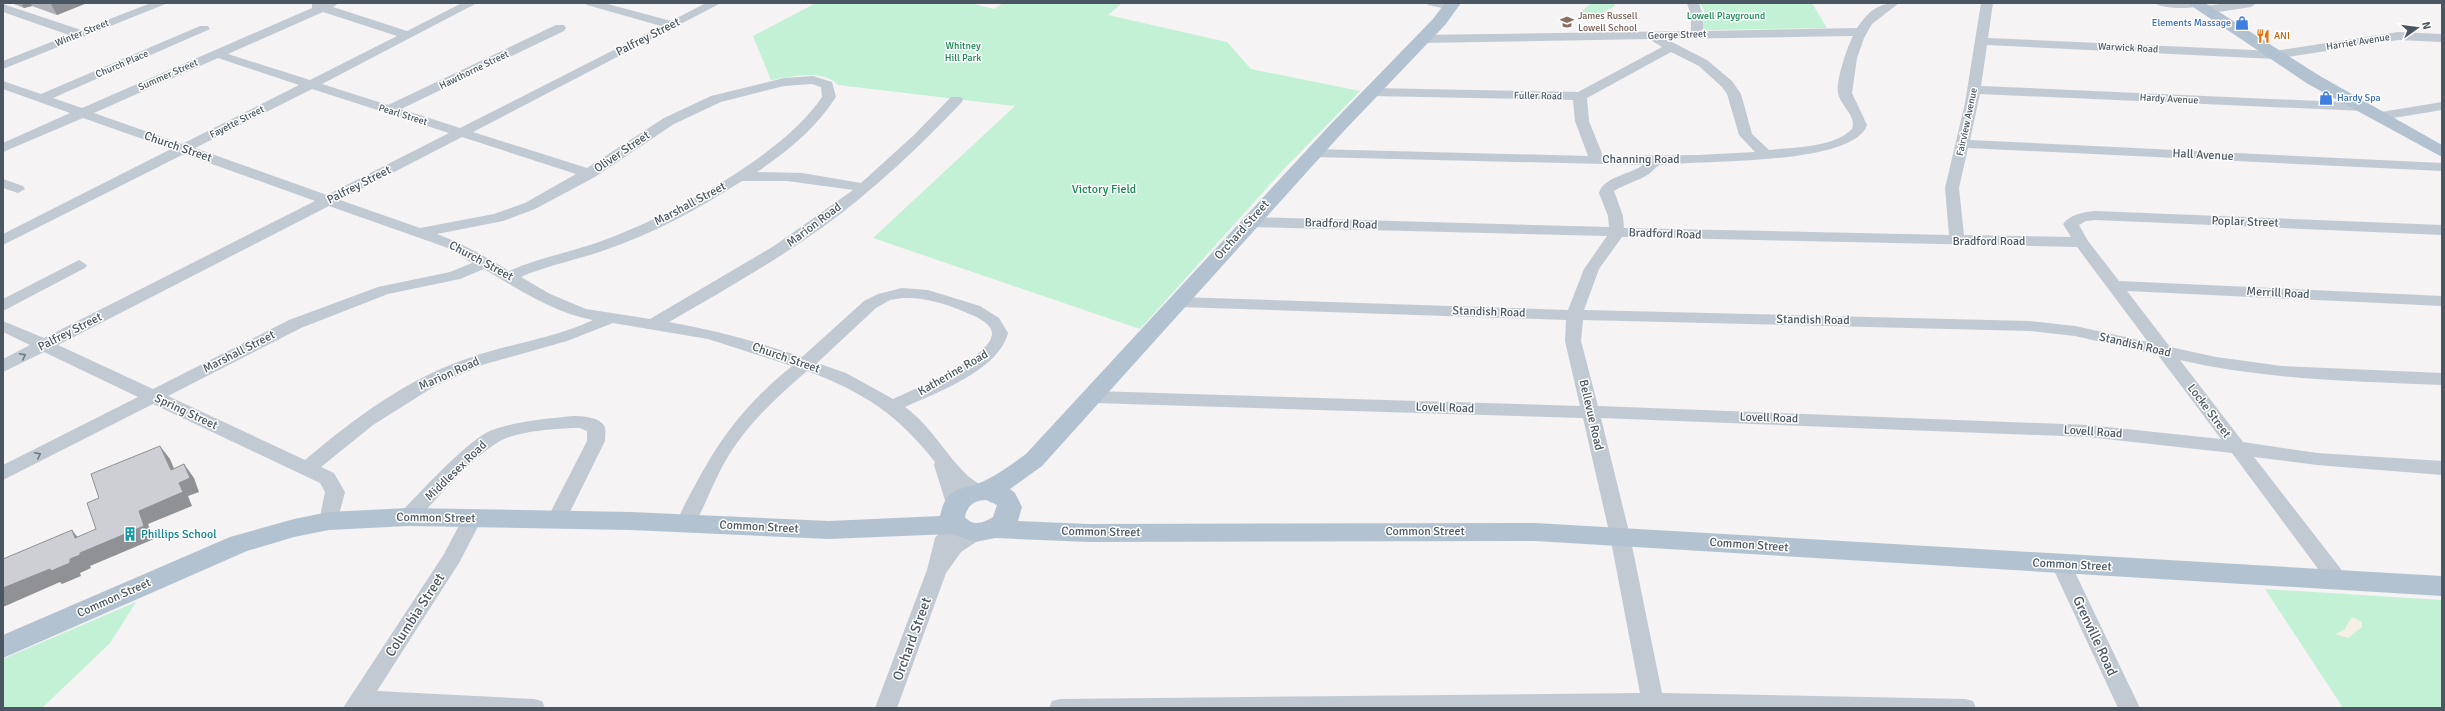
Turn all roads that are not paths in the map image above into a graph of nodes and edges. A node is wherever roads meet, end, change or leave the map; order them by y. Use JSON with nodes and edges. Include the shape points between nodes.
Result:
{"nodes":[{"id":1,"x":162,"y":3,"type":"edge"},
{"id":2,"x":304,"y":3,"type":"edge"},
{"id":3,"x":471,"y":3,"type":"edge"},
{"id":4,"x":591,"y":3,"type":"edge"},
{"id":5,"x":715,"y":3,"type":"edge"},
{"id":6,"x":1432,"y":3,"type":"edge"},
{"id":7,"x":1693,"y":3,"type":"edge"},
{"id":8,"x":1893,"y":3,"type":"edge"},
{"id":9,"x":1987,"y":3,"type":"edge"},
{"id":10,"x":2161,"y":3,"type":"edge"},
{"id":11,"x":2251,"y":3,"type":"edge"},
{"id":12,"x":1452,"y":5,"type":"edge"},
{"id":13,"x":327,"y":6,"type":"edge"},
{"id":14,"x":2199,"y":6,"type":"edge"},
{"id":15,"x":3,"y":8,"type":"edge"},
{"id":16,"x":672,"y":25,"type":"junction"},
{"id":17,"x":560,"y":28,"type":"dead end"},
{"id":18,"x":204,"y":29,"type":"dead end"},
{"id":19,"x":1859,"y":32,"type":"junction"},
{"id":20,"x":79,"y":34,"type":"junction"},
{"id":21,"x":1697,"y":34,"type":"junction"},
{"id":22,"x":408,"y":35,"type":"junction"},
{"id":23,"x":1653,"y":36,"type":"junction"},
{"id":24,"x":2442,"y":38,"type":"edge"},
{"id":25,"x":1422,"y":39,"type":"junction"},
{"id":26,"x":1981,"y":41,"type":"junction"},
{"id":27,"x":1671,"y":47,"type":"junction"},
{"id":28,"x":217,"y":54,"type":"junction"},
{"id":29,"x":2275,"y":55,"type":"junction"},
{"id":30,"x":3,"y":65,"type":"edge"},
{"id":31,"x":824,"y":83,"type":"joint"},
{"id":32,"x":3,"y":85,"type":"edge"},
{"id":33,"x":310,"y":85,"type":"junction"},
{"id":34,"x":1974,"y":90,"type":"junction"},
{"id":35,"x":1372,"y":92,"type":"junction"},
{"id":36,"x":1580,"y":96,"type":"junction"},
{"id":37,"x":41,"y":99,"type":"junction"},
{"id":38,"x":956,"y":100,"type":"dead end"},
{"id":39,"x":2442,"y":106,"type":"edge"},
{"id":40,"x":2364,"y":108,"type":"junction"},
{"id":41,"x":388,"y":110,"type":"junction"},
{"id":42,"x":82,"y":113,"type":"junction"},
{"id":43,"x":2380,"y":116,"type":"junction"},
{"id":44,"x":461,"y":133,"type":"junction"},
{"id":45,"x":1963,"y":144,"type":"junction"},
{"id":46,"x":3,"y":148,"type":"edge"},
{"id":47,"x":183,"y":149,"type":"junction"},
{"id":48,"x":2442,"y":152,"type":"edge"},
{"id":49,"x":1313,"y":153,"type":"junction"},
{"id":50,"x":1766,"y":155,"type":"junction"},
{"id":51,"x":1597,"y":160,"type":"junction"},
{"id":52,"x":1655,"y":160,"type":"junction"},
{"id":53,"x":2442,"y":167,"type":"edge"},
{"id":54,"x":590,"y":174,"type":"junction"},
{"id":55,"x":739,"y":177,"type":"junction"},
{"id":56,"x":3,"y":182,"type":"edge"},
{"id":57,"x":862,"y":187,"type":"junction"},
{"id":58,"x":18,"y":189,"type":"dead end"},
{"id":59,"x":330,"y":200,"type":"junction"},
{"id":60,"x":1249,"y":222,"type":"junction"},
{"id":61,"x":2442,"y":230,"type":"edge"},
{"id":62,"x":421,"y":232,"type":"junction"},
{"id":63,"x":1616,"y":233,"type":"junction"},
{"id":64,"x":3,"y":240,"type":"edge"},
{"id":65,"x":1957,"y":241,"type":"junction"},
{"id":66,"x":2081,"y":242,"type":"junction"},
{"id":67,"x":487,"y":262,"type":"junction"},
{"id":68,"x":79,"y":265,"type":"dead end"},
{"id":69,"x":510,"y":276,"type":"junction"},
{"id":70,"x":2114,"y":286,"type":"junction"},
{"id":71,"x":2442,"y":301,"type":"edge"},
{"id":72,"x":1179,"y":302,"type":"junction"},
{"id":73,"x":3,"y":306,"type":"edge"},
{"id":74,"x":1574,"y":315,"type":"junction"},
{"id":75,"x":609,"y":319,"type":"junction"},
{"id":76,"x":653,"y":324,"type":"junction"},
{"id":77,"x":3,"y":326,"type":"edge"},
{"id":78,"x":44,"y":346,"type":"junction"},
{"id":79,"x":2165,"y":352,"type":"junction"},
{"id":80,"x":804,"y":363,"type":"junction"},
{"id":81,"x":3,"y":366,"type":"edge"},
{"id":82,"x":2442,"y":379,"type":"edge"},
{"id":83,"x":152,"y":396,"type":"junction"},
{"id":84,"x":1094,"y":397,"type":"junction"},
{"id":85,"x":892,"y":406,"type":"junction"},
{"id":86,"x":1590,"y":413,"type":"junction"},
{"id":87,"x":2238,"y":449,"type":"junction"},
{"id":88,"x":939,"y":456,"type":"junction"},
{"id":89,"x":1034,"y":460,"type":"junction"},
{"id":90,"x":308,"y":468,"type":"junction"},
{"id":91,"x":2442,"y":468,"type":"edge"},
{"id":92,"x":3,"y":473,"type":"edge"},
{"id":93,"x":981,"y":491,"type":"junction"},
{"id":94,"x":1010,"y":505,"type":"junction"},
{"id":95,"x":408,"y":517,"type":"junction"},
{"id":96,"x":472,"y":519,"type":"junction"},
{"id":97,"x":965,"y":520,"type":"junction"},
{"id":98,"x":329,"y":521,"type":"junction"},
{"id":99,"x":556,"y":521,"type":"junction"},
{"id":100,"x":685,"y":524,"type":"junction"},
{"id":101,"x":1055,"y":532,"type":"junction"},
{"id":102,"x":1620,"y":536,"type":"junction"},
{"id":103,"x":2061,"y":564,"type":"junction"},
{"id":104,"x":2337,"y":579,"type":"junction"},
{"id":105,"x":2442,"y":586,"type":"edge"},
{"id":106,"x":3,"y":647,"type":"edge"},
{"id":107,"x":357,"y":703,"type":"edge"},
{"id":108,"x":1653,"y":705,"type":"edge"},
{"id":109,"x":534,"y":708,"type":"edge"},
{"id":110,"x":886,"y":708,"type":"edge"},
{"id":111,"x":1060,"y":708,"type":"edge"},
{"id":112,"x":1965,"y":708,"type":"edge"},
{"id":113,"x":2129,"y":708,"type":"edge"}],
"edges":[{"from":1,"to":20,"type":"street","name":"Winter Street"},
{"from":2,"to":13,"type":"street"},
{"from":3,"to":22,"type":"street","name":"Fayette Street"},
{"from":4,"to":16,"type":"street"},
{"from":5,"to":16,"type":"street","name":"Palfrey Street"},
{"from":6,"to":12,"type":"street"},
{"from":7,"to":21,"type":"street","via":[[1697,16]]},
{"from":8,"to":19,"type":"street","name":"Channing Road","via":[[1871,16]]},
{"from":9,"to":26,"type":"street","name":"Fairview Avenue"},
{"from":10,"to":14,"type":"street"},
{"from":11,"to":14,"type":"street"},
{"from":12,"to":25,"type":"main road","name":"Orchard Street"},
{"from":13,"to":22,"type":"street"},
{"from":13,"to":28,"type":"street","name":"Summer Street"},
{"from":14,"to":29,"type":"main road"},
{"from":15,"to":20,"type":"street"},
{"from":16,"to":44,"type":"street","name":"Palfrey Street"},
{"from":17,"to":41,"type":"street","name":"Hawthorne Street"},
{"from":18,"to":37,"type":"street","name":"Church Place"},
{"from":19,"to":21,"type":"street","name":"George Street"},
{"from":19,"to":50,"type":"street","name":"Channing Road","via":[[1844,92],[1846,99],[1859,114],[1860,125],[1854,135],[1812,148]]},
{"from":20,"to":30,"type":"street","name":"Winter Street"},
{"from":21,"to":23,"type":"street","name":"George Street"},
{"from":22,"to":33,"type":"street","name":"Fayette Street"},
{"from":23,"to":25,"type":"street","name":"George Street"},
{"from":23,"to":27,"type":"street"},
{"from":24,"to":29,"type":"street","name":"Harriet Avenue","via":[[2398,36]]},
{"from":25,"to":35,"type":"main road","name":"Orchard Street"},
{"from":26,"to":29,"type":"street","name":"Warwick Road"},
{"from":26,"to":34,"type":"street","name":"Fairview Avenue"},
{"from":27,"to":36,"type":"street","name":"Fuller Road"},
{"from":27,"to":50,"type":"street","via":[[1703,63],[1727,84],[1734,94],[1746,135]]},
{"from":28,"to":33,"type":"street","name":"Pearl Street"},
{"from":28,"to":42,"type":"street","name":"Summer Street"},
{"from":29,"to":40,"type":"main road"},
{"from":31,"to":54,"type":"street","name":"Oliver Street","via":[[806,80],[784,82],[716,99],[669,121]]},
{"from":31,"to":55,"type":"street","name":"Marshall Street","via":[[829,88],[829,97],[821,111],[781,147]]},
{"from":32,"to":37,"type":"street","name":"Church Street"},
{"from":33,"to":41,"type":"street","name":"Pearl Street"},
{"from":33,"to":47,"type":"street","name":"Fayette Street"},
{"from":34,"to":40,"type":"street","name":"Hardy Avenue"},
{"from":34,"to":45,"type":"street","name":"Fairview Avenue"},
{"from":35,"to":36,"type":"street","name":"Fuller Road"},
{"from":35,"to":49,"type":"main road","name":"Orchard Street"},
{"from":36,"to":51,"type":"street","via":[[1579,107],[1585,130]]},
{"from":37,"to":42,"type":"street","name":"Church Street"},
{"from":38,"to":57,"type":"street","name":"Marion Road","via":[[928,130]]},
{"from":39,"to":43,"type":"street"},
{"from":40,"to":43,"type":"main road"},
{"from":41,"to":44,"type":"street","name":"Pearl Street"},
{"from":42,"to":46,"type":"street","name":"Summer Street"},
{"from":42,"to":47,"type":"street","name":"Church Street"},
{"from":43,"to":48,"type":"main road"},
{"from":44,"to":54,"type":"street","name":"Pearl Street"},
{"from":44,"to":59,"type":"street","name":"Palfrey Street"},
{"from":45,"to":53,"type":"street","name":"Hall Avenue"},
{"from":45,"to":65,"type":"street","name":"Fairview Avenue","via":[[1952,188]]},
{"from":47,"to":59,"type":"street","name":"Church Street"},
{"from":47,"to":64,"type":"street","name":"Fayette Street"},
{"from":49,"to":51,"type":"street","name":"Channing Road"},
{"from":49,"to":60,"type":"main road","name":"Orchard Street"},
{"from":50,"to":52,"type":"street","name":"Channing Road","via":[[1725,159]]},
{"from":51,"to":52,"type":"street","name":"Channing Road"},
{"from":52,"to":63,"type":"street","via":[[1642,172],[1607,189],[1606,193],[1617,221]]},
{"from":54,"to":62,"type":"street","name":"Oliver Street","via":[[514,213]]},
{"from":55,"to":57,"type":"street","via":[[769,174],[801,176]]},
{"from":55,"to":69,"type":"street","name":"Marshall Street","via":[[668,217],[627,236],[588,251],[546,261]]},
{"from":56,"to":58,"type":"street"},
{"from":57,"to":76,"type":"street","name":"Marion Road","via":[[781,249],[726,284]]},
{"from":59,"to":62,"type":"street","name":"Church Street"},
{"from":59,"to":78,"type":"street","name":"Palfrey Street"},
{"from":60,"to":63,"type":"street","name":"Bradford Road"},
{"from":60,"to":72,"type":"main road","name":"Orchard Street"},
{"from":61,"to":66,"type":"street","name":"Poplar Street","via":[[2086,216],[2076,219],[2071,224]]},
{"from":62,"to":67,"type":"street","name":"Church Street"},
{"from":63,"to":65,"type":"street","name":"Bradford Road"},
{"from":63,"to":74,"type":"street","name":"Bellevue Road","via":[[1596,259]]},
{"from":65,"to":66,"type":"street","name":"Bradford Road"},
{"from":66,"to":70,"type":"street","name":"Locke Street"},
{"from":67,"to":69,"type":"street","name":"Church Street"},
{"from":67,"to":83,"type":"street","name":"Marshall Street","via":[[454,276],[384,290],[336,307],[295,324]]},
{"from":68,"to":73,"type":"street"},
{"from":69,"to":75,"type":"street","name":"Church Street","via":[[558,304],[583,314]]},
{"from":70,"to":71,"type":"street","name":"Merrill Road"},
{"from":70,"to":79,"type":"street","name":"Locke Street"},
{"from":72,"to":74,"type":"street","name":"Standish Road"},
{"from":72,"to":84,"type":"main road","name":"Orchard Street"},
{"from":74,"to":79,"type":"street","name":"Standish Road","via":[[2030,326],[2075,331]]},
{"from":74,"to":86,"type":"street","name":"Bellevue Road","via":[[1573,341]]},
{"from":75,"to":76,"type":"street","name":"Church Street"},
{"from":75,"to":90,"type":"street","name":"Marion Road","via":[[580,331],[483,359],[432,380],[390,402]]},
{"from":76,"to":80,"type":"street","name":"Church Street","via":[[730,339]]},
{"from":77,"to":78,"type":"street","name":"Spring Street"},
{"from":81,"to":78,"type":"street","name":"Palfrey Street","one_way":true},
{"from":78,"to":83,"type":"street","name":"Spring Street"},
{"from":79,"to":82,"type":"street","name":"Standish Road","via":[[2216,363],[2282,372]]},
{"from":79,"to":87,"type":"street","name":"Locke Street"},
{"from":80,"to":85,"type":"street","name":"Church Street","via":[[858,385]]},
{"from":80,"to":85,"type":"street","name":"Katherine Road","via":[[839,336],[867,307],[883,297],[894,294],[927,294],[981,313],[995,323],[1000,333],[996,346],[989,352],[959,372]]},
{"from":80,"to":100,"type":"street","name":"Katherine Road","via":[[758,406],[728,441]]},
{"from":83,"to":90,"type":"street","name":"Spring Street"},
{"from":92,"to":83,"type":"street","name":"Marshall Street","one_way":true},
{"from":84,"to":86,"type":"street","name":"Lovell Road"},
{"from":84,"to":89,"type":"main road","name":"Orchard Street"},
{"from":85,"to":88,"type":"street","name":"Church Street","via":[[916,426]]},
{"from":86,"to":87,"type":"street","name":"Lovell Road","via":[[1760,417],[2088,431],[2189,441]]},
{"from":86,"to":102,"type":"street","name":"Bellevue Road"},
{"from":87,"to":91,"type":"street","name":"Lovell Road","via":[[2317,459]]},
{"from":87,"to":104,"type":"street","name":"Locke Street"},
{"from":88,"to":93,"type":"street","name":"Church Street","via":[[964,484]]},
{"from":88,"to":97,"type":"street","name":"Church Street"},
{"from":89,"to":93,"type":"main road","name":"Orchard Street","via":[[1006,481]]},
{"from":89,"to":94,"type":"main road","name":"Orchard Street"},
{"from":90,"to":98,"type":"street","name":"Spring Street","via":[[326,478],[332,485],[334,502]]},
{"from":93,"to":94,"type":"main road","name":"Common Street","via":[[999,493]]},
{"from":93,"to":97,"type":"main road","name":"Orchard Street","via":[[964,496]]},
{"from":94,"to":97,"type":"main road","name":"Orchard Street","via":[[1008,518]]},
{"from":94,"to":101,"type":"main road","name":"Common Street","via":[[1021,515]]},
{"from":95,"to":96,"type":"main road","name":"Common Street"},
{"from":95,"to":98,"type":"main road","name":"Common Street"},
{"from":95,"to":99,"type":"street","name":"Middlesex Road","via":[[487,440],[519,429],[573,422],[590,424],[596,428],[596,441]]},
{"from":96,"to":99,"type":"main road","name":"Common Street"},
{"from":96,"to":107,"type":"street","name":"Columbia Street","via":[[452,558]]},
{"from":97,"to":100,"type":"main road","name":"Common Street","via":[[829,530]]},
{"from":97,"to":101,"type":"main road","name":"Common Street"},
{"from":97,"to":110,"type":"street","name":"Orchard Street","via":[[945,538],[937,570]]},
{"from":98,"to":106,"type":"main road","name":"Common Street","via":[[239,544]]},
{"from":99,"to":100,"type":"main road","name":"Common Street"},
{"from":101,"to":102,"type":"main road","name":"Common Street","via":[[1489,531]]},
{"from":102,"to":103,"type":"main road","name":"Common Street"},
{"from":102,"to":108,"type":"street","name":"Bellevue Road"},
{"from":103,"to":104,"type":"main road","name":"Common Street"},
{"from":103,"to":113,"type":"street","name":"Grenville Road"},
{"from":104,"to":105,"type":"main road","name":"Common Street"},
{"from":107,"to":109,"type":"street"},
{"from":108,"to":111,"type":"street"},
{"from":108,"to":112,"type":"street"}]}
